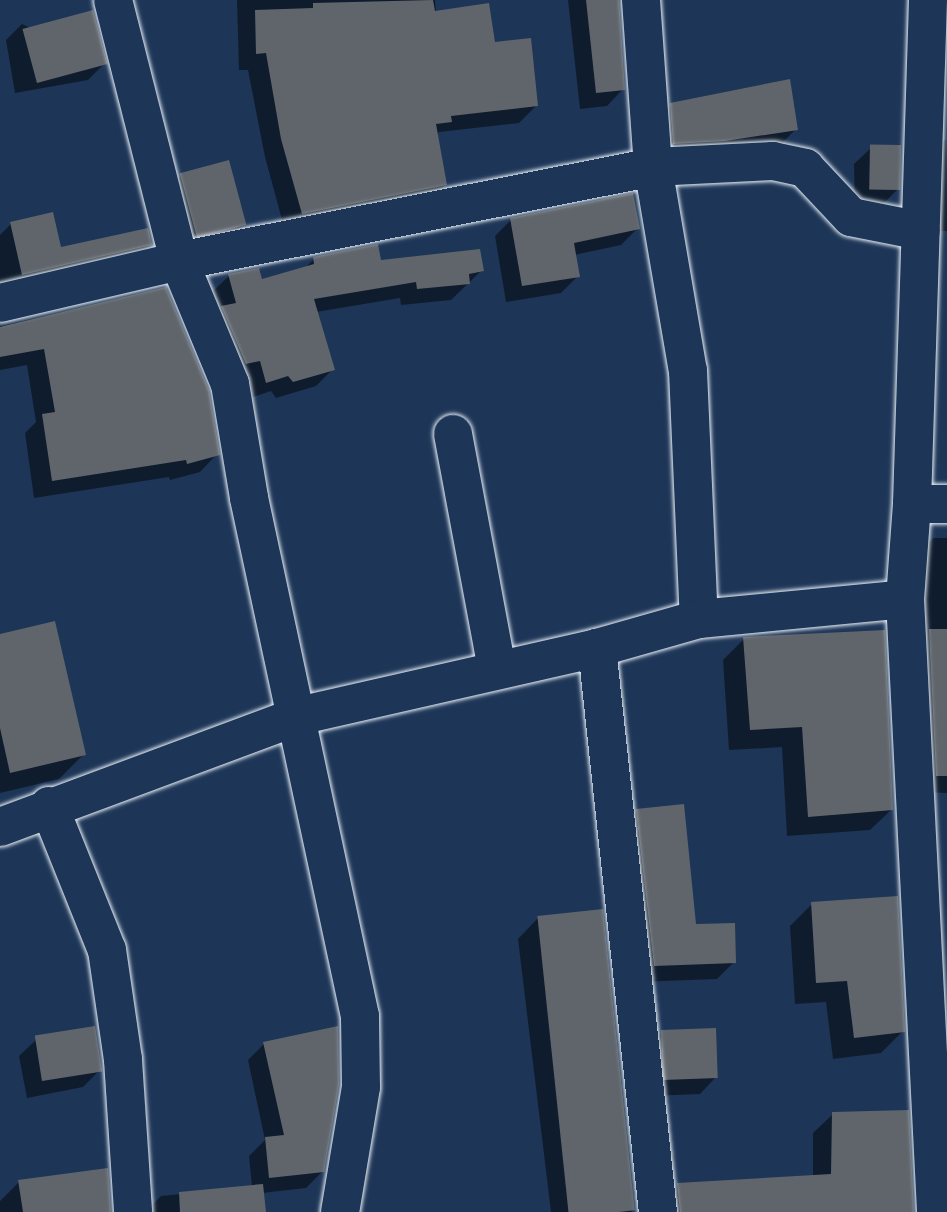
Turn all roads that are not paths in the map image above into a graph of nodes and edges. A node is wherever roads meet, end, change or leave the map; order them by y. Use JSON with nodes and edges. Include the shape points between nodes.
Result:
{"nodes":[{"id":1,"x":113,"y":0,"type":"edge"},
{"id":2,"x":641,"y":0,"type":"edge"},
{"id":3,"x":934,"y":24,"type":"edge"},
{"id":4,"x":653,"y":167,"type":"junction"},
{"id":5,"x":921,"y":231,"type":"junction"},
{"id":6,"x":179,"y":261,"type":"junction"},
{"id":7,"x":0,"y":303,"type":"edge"},
{"id":8,"x":453,"y":434,"type":"dead end"},
{"id":9,"x":930,"y":504,"type":"edge"},
{"id":10,"x":905,"y":599,"type":"junction"},
{"id":11,"x":699,"y":619,"type":"junction"},
{"id":12,"x":597,"y":648,"type":"junction"},
{"id":13,"x":497,"y":670,"type":"junction"},
{"id":14,"x":298,"y":716,"type":"junction"},
{"id":15,"x":49,"y":806,"type":"junction"},
{"id":16,"x":0,"y":827,"type":"edge"},
{"id":17,"x":935,"y":977,"type":"edge"},
{"id":18,"x":133,"y":1212,"type":"edge"},
{"id":19,"x":340,"y":1212,"type":"edge"},
{"id":20,"x":658,"y":1212,"type":"edge"},
{"id":21,"x":936,"y":1212,"type":"edge"}],
"edges":[{"from":1,"to":6,"type":"street"},
{"from":2,"to":4,"type":"street"},
{"from":3,"to":5,"type":"street"},
{"from":4,"to":5,"type":"street","via":[[773,161],[805,168],[851,217]]},
{"from":4,"to":6,"type":"street"},
{"from":4,"to":11,"type":"street","via":[[688,371]]},
{"from":5,"to":9,"type":"street"},
{"from":6,"to":7,"type":"street"},
{"from":6,"to":14,"type":"street","via":[[230,384],[249,498]]},
{"from":8,"to":13,"type":"street"},
{"from":9,"to":10,"type":"street"},
{"from":10,"to":11,"type":"street"},
{"from":10,"to":17,"type":"street"},
{"from":11,"to":12,"type":"street"},
{"from":12,"to":13,"type":"street"},
{"from":12,"to":20,"type":"street"},
{"from":13,"to":14,"type":"street"},
{"from":14,"to":15,"type":"street"},
{"from":14,"to":19,"type":"street","via":[[360,1016],[361,1087]]},
{"from":15,"to":16,"type":"street"},
{"from":15,"to":18,"type":"street","via":[[107,950],[123,1060]]},
{"from":17,"to":21,"type":"street"}]}
